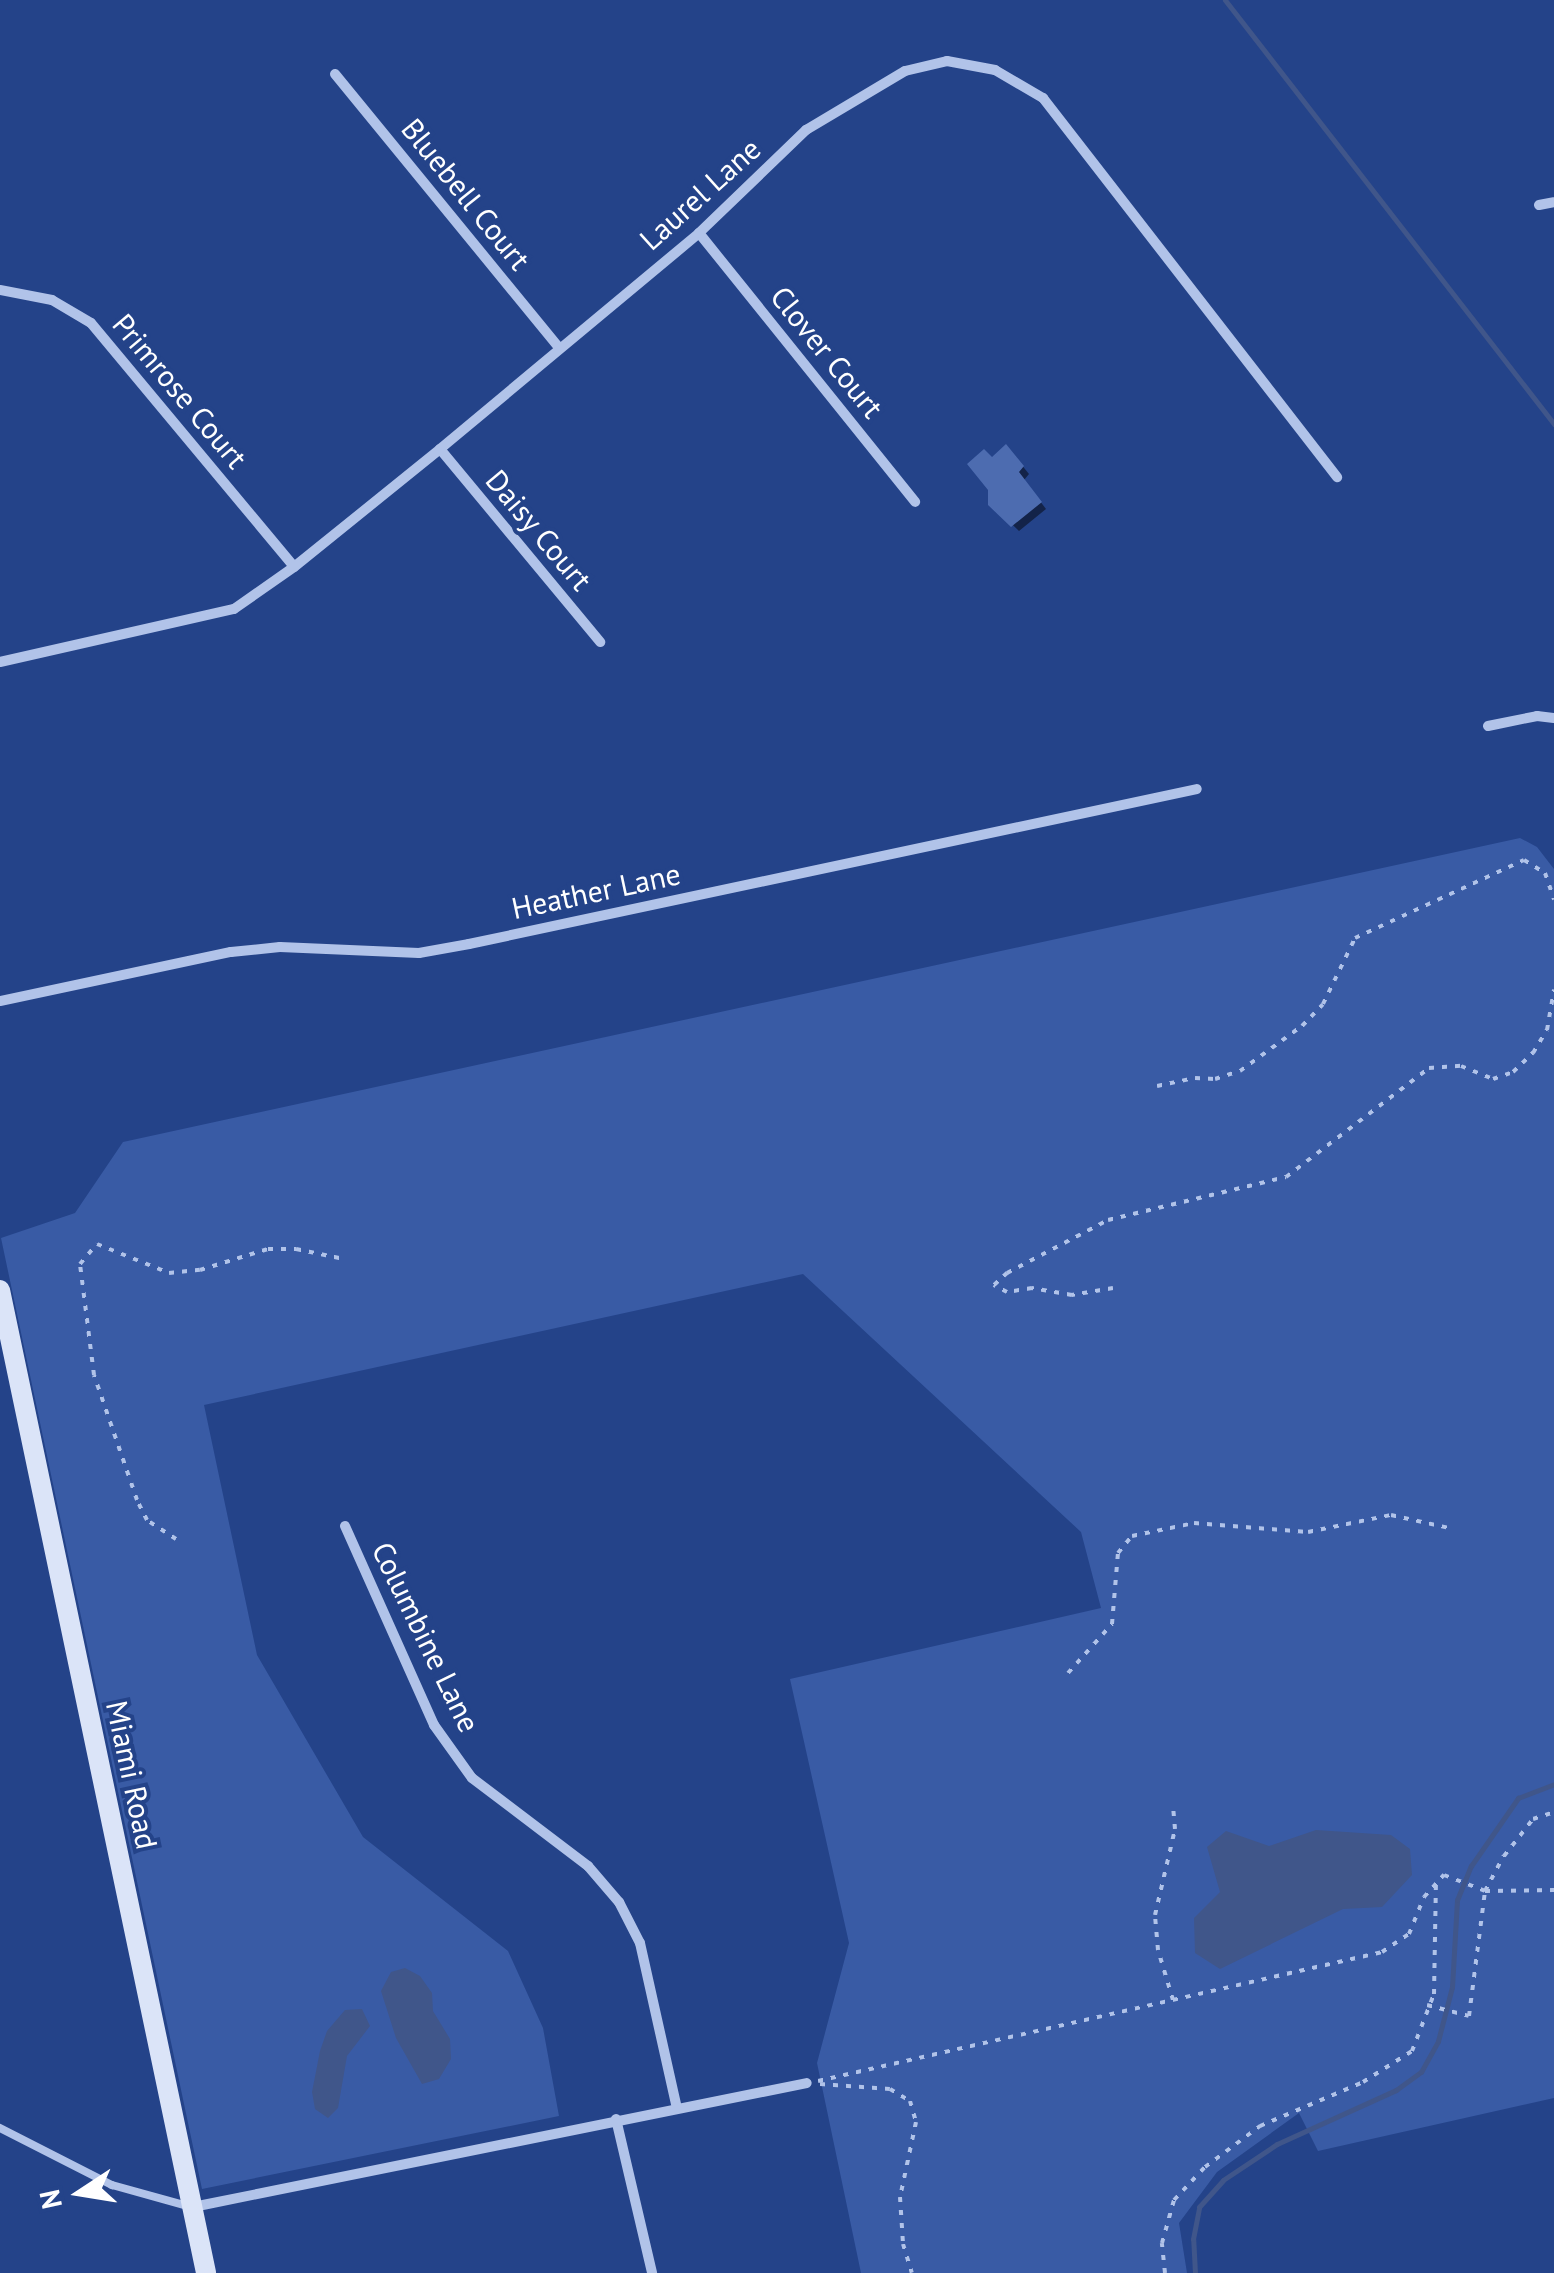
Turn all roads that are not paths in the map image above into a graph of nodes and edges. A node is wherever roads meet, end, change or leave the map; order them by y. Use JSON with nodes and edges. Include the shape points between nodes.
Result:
{"nodes":[{"id":1,"x":336,"y":74,"type":"dead end"},
{"id":2,"x":1554,"y":202,"type":"edge"},
{"id":3,"x":1540,"y":205,"type":"dead end"},
{"id":4,"x":699,"y":233,"type":"junction"},
{"id":5,"x":0,"y":290,"type":"edge"},
{"id":6,"x":558,"y":346,"type":"junction"},
{"id":7,"x":440,"y":449,"type":"junction"},
{"id":8,"x":1338,"y":477,"type":"dead end"},
{"id":9,"x":916,"y":502,"type":"dead end"},
{"id":10,"x":294,"y":567,"type":"junction"},
{"id":11,"x":600,"y":642,"type":"dead end"},
{"id":12,"x":0,"y":662,"type":"edge"},
{"id":13,"x":1554,"y":718,"type":"edge"},
{"id":14,"x":1488,"y":726,"type":"dead end"},
{"id":15,"x":1197,"y":788,"type":"dead end"},
{"id":16,"x":0,"y":1001,"type":"edge"},
{"id":17,"x":0,"y":1290,"type":"edge"},
{"id":18,"x":346,"y":1526,"type":"dead end"},
{"id":19,"x":807,"y":2084,"type":"road end"},
{"id":20,"x":677,"y":2108,"type":"junction"},
{"id":21,"x":616,"y":2119,"type":"junction"},
{"id":22,"x":0,"y":2128,"type":"edge"},
{"id":23,"x":192,"y":2207,"type":"junction"},
{"id":24,"x":206,"y":2273,"type":"edge"},
{"id":25,"x":652,"y":2273,"type":"edge"}],
"edges":[{"from":1,"to":6,"type":"street","name":"Bluebell Court"},
{"from":2,"to":3,"type":"street"},
{"from":4,"to":6,"type":"street","name":"Laurel Lane"},
{"from":4,"to":8,"type":"street","name":"Laurel Lane","via":[[806,130],[905,71],[947,60],[996,70],[1042,98]]},
{"from":4,"to":9,"type":"street","name":"Clover Court"},
{"from":5,"to":10,"type":"street","name":"Primrose Court","via":[[52,300],[91,323]]},
{"from":6,"to":7,"type":"street","name":"Laurel Lane"},
{"from":7,"to":10,"type":"street","name":"Laurel Lane"},
{"from":7,"to":11,"type":"street","name":"Daisy Court"},
{"from":10,"to":12,"type":"street","name":"Laurel Lane","via":[[234,609]]},
{"from":13,"to":14,"type":"street"},
{"from":15,"to":16,"type":"street","name":"Heather Lane","via":[[452,947],[231,952]]},
{"from":17,"to":23,"type":"street","name":"Miami Road"},
{"from":18,"to":20,"type":"street","name":"Columbine Lane","via":[[434,1725],[472,1778],[588,1866],[619,1902],[640,1943]]},
{"from":19,"to":20,"type":"street"},
{"from":20,"to":21,"type":"street"},
{"from":21,"to":23,"type":"street"},
{"from":21,"to":25,"type":"street"},
{"from":22,"to":23,"type":"lane","via":[[112,2185]]},
{"from":23,"to":24,"type":"street","name":"Miami Road"}]}
